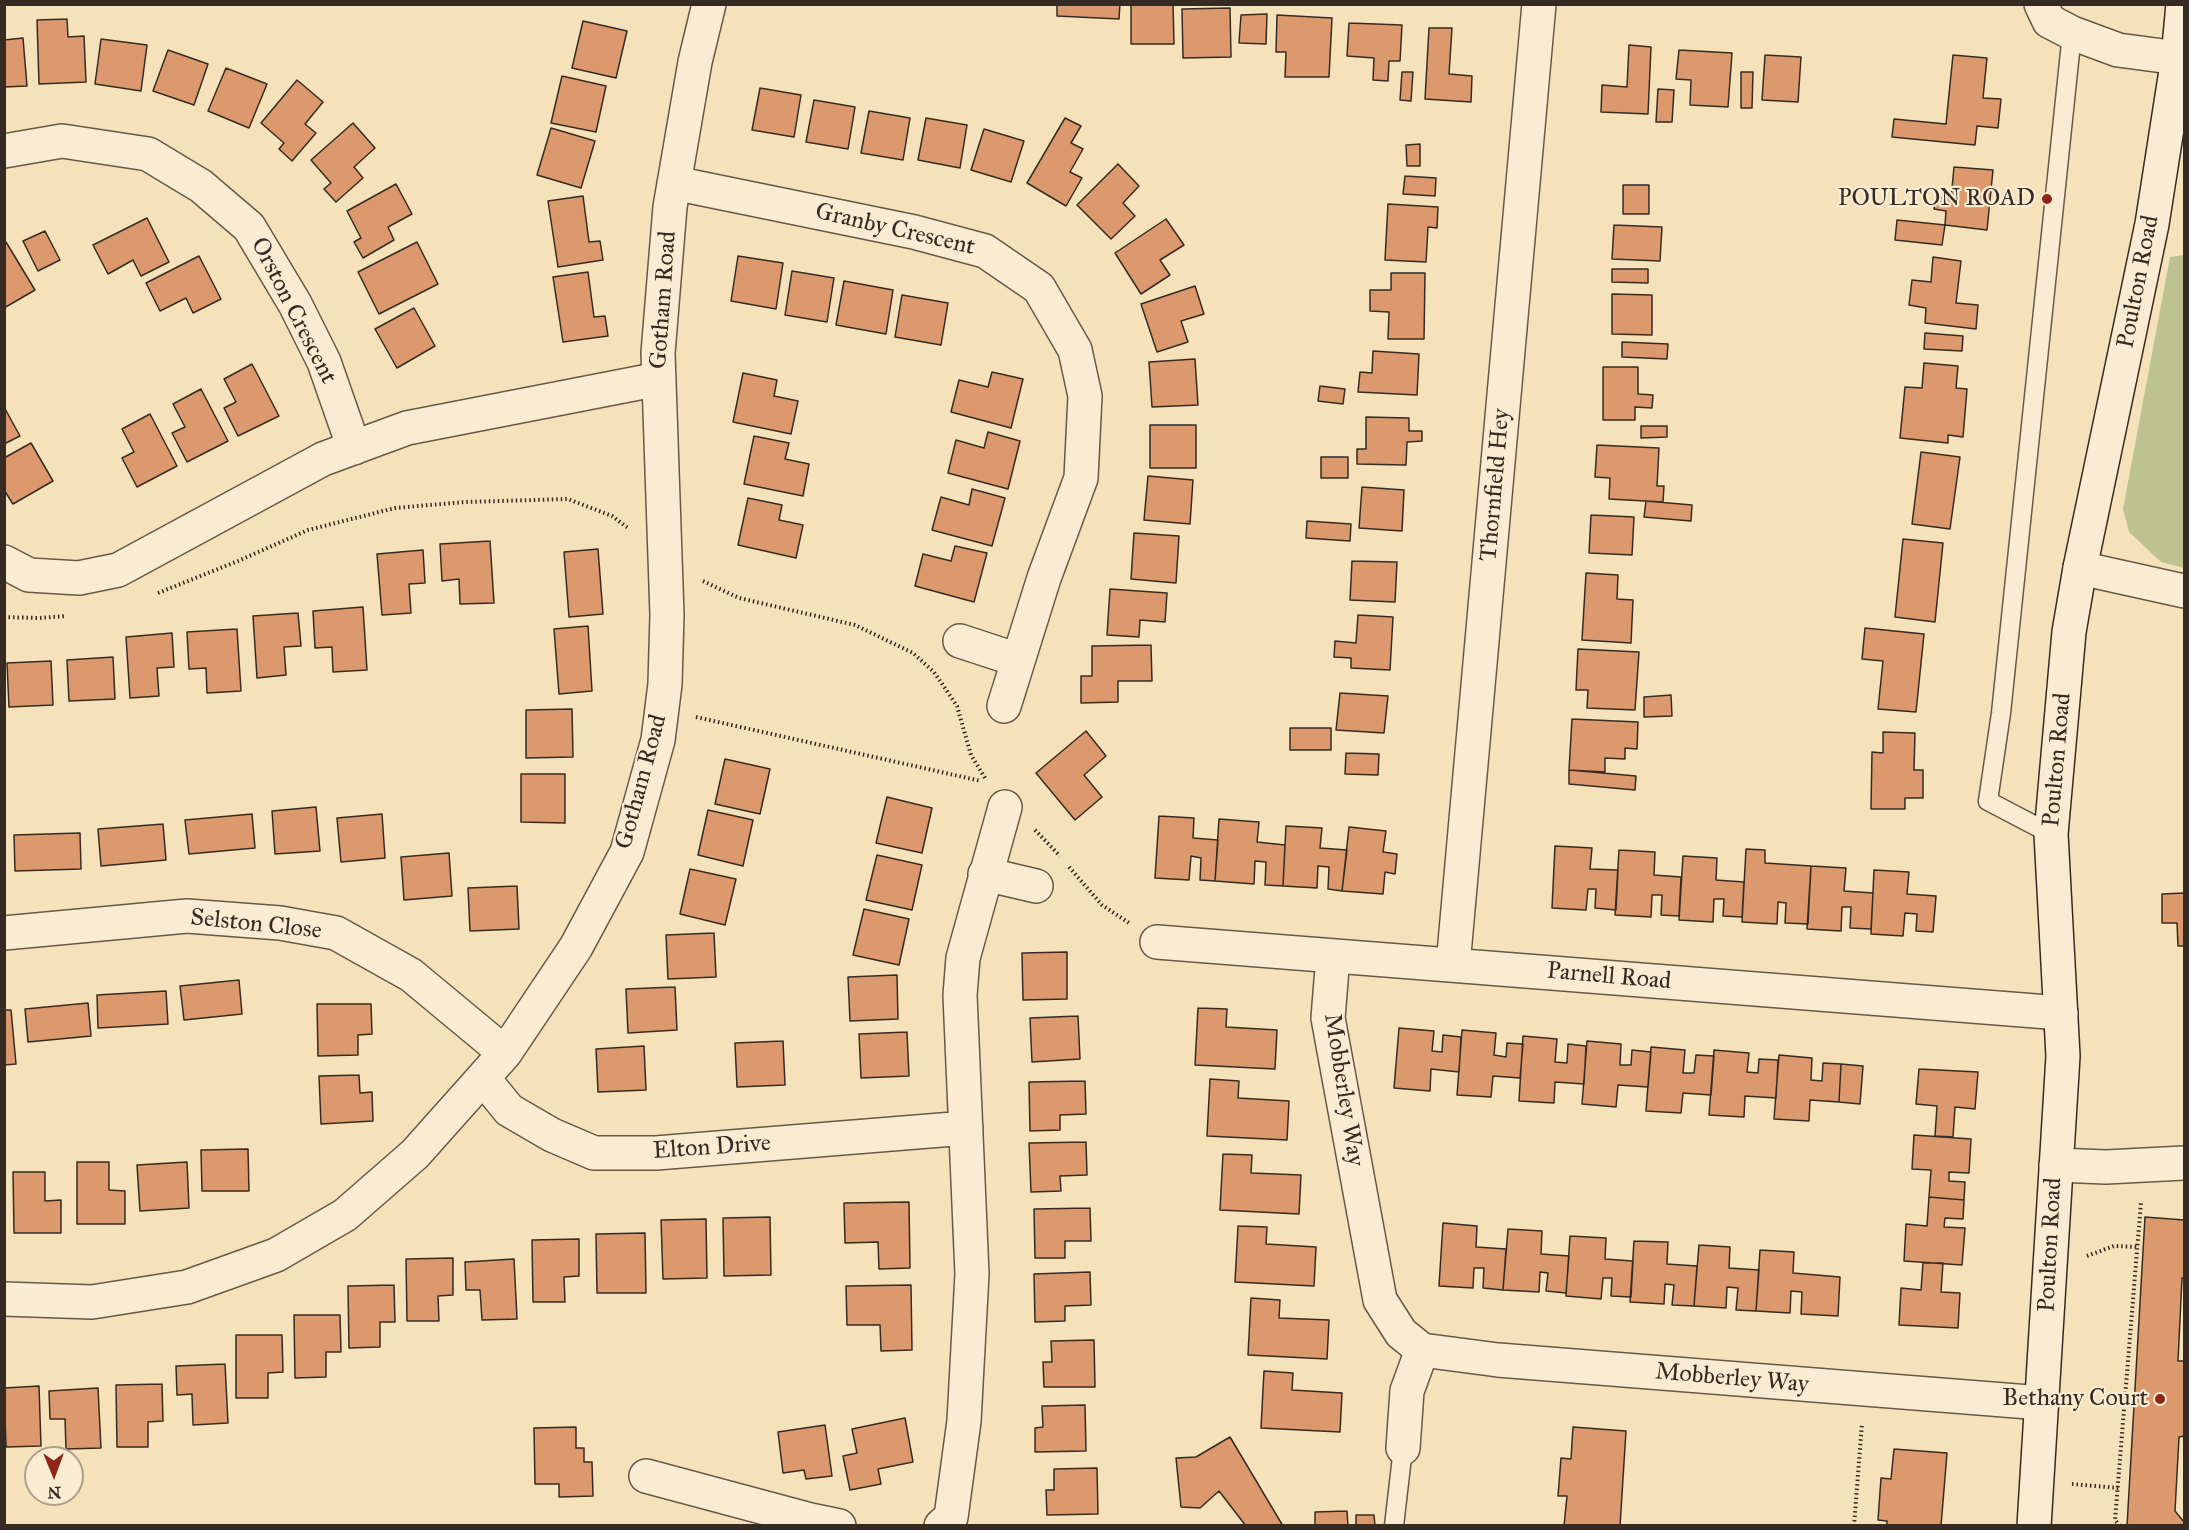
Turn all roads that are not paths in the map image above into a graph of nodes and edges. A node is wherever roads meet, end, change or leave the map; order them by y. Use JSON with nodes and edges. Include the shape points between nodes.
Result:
{"nodes":[{"id":1,"x":709,"y":4,"type":"edge"},
{"id":2,"x":1539,"y":4,"type":"edge"},
{"id":3,"x":2041,"y":4,"type":"edge"},
{"id":4,"x":2183,"y":4,"type":"edge"},
{"id":5,"x":2072,"y":33,"type":"junction"},
{"id":6,"x":2178,"y":58,"type":"junction"},
{"id":7,"x":4,"y":151,"type":"edge"},
{"id":8,"x":674,"y":183,"type":"junction"},
{"id":9,"x":659,"y":379,"type":"junction"},
{"id":10,"x":354,"y":448,"type":"junction"},
{"id":11,"x":4,"y":562,"type":"edge"},
{"id":12,"x":2080,"y":568,"type":"junction"},
{"id":13,"x":2184,"y":591,"type":"edge"},
{"id":14,"x":960,"y":641,"type":"dead end"},
{"id":15,"x":1018,"y":660,"type":"junction"},
{"id":16,"x":1004,"y":706,"type":"dead end"},
{"id":17,"x":1005,"y":807,"type":"road end"},
{"id":18,"x":2051,"y":834,"type":"junction"},
{"id":19,"x":985,"y":874,"type":"junction"},
{"id":20,"x":1036,"y":886,"type":"dead end"},
{"id":21,"x":4,"y":933,"type":"edge"},
{"id":22,"x":1157,"y":942,"type":"road end"},
{"id":23,"x":1333,"y":956,"type":"junction"},
{"id":24,"x":1453,"y":965,"type":"junction"},
{"id":25,"x":2061,"y":1013,"type":"junction"},
{"id":26,"x":505,"y":1053,"type":"junction"},
{"id":27,"x":483,"y":1078,"type":"junction"},
{"id":28,"x":966,"y":1128,"type":"junction"},
{"id":29,"x":2184,"y":1163,"type":"edge"},
{"id":30,"x":2056,"y":1165,"type":"junction"},
{"id":31,"x":4,"y":1299,"type":"edge"},
{"id":32,"x":1422,"y":1350,"type":"junction"},
{"id":33,"x":2042,"y":1404,"type":"junction"},
{"id":34,"x":1403,"y":1448,"type":"joint"},
{"id":35,"x":646,"y":1476,"type":"dead end"},
{"id":36,"x":839,"y":1526,"type":"edge"},
{"id":37,"x":941,"y":1526,"type":"edge"},
{"id":38,"x":1394,"y":1526,"type":"edge"},
{"id":39,"x":2034,"y":1526,"type":"edge"}],
"edges":[{"from":1,"to":8,"type":"street","name":"Gotham Road"},
{"from":2,"to":24,"type":"street","name":"Thornfield Hey"},
{"from":3,"to":5,"type":"street","via":[[2049,21]]},
{"from":4,"to":6,"type":"street","name":"Poulton Road"},
{"from":5,"to":6,"type":"street","via":[[2118,50]]},
{"from":5,"to":18,"type":"lane","via":[[2001,713],[1988,801]]},
{"from":6,"to":12,"type":"street","name":"Poulton Road","via":[[2152,224]]},
{"from":7,"to":10,"type":"street","name":"Orston Crescent","via":[[62,141],[148,154],[201,186],[249,227],[295,304],[324,362]]},
{"from":8,"to":9,"type":"street","name":"Gotham Road"},
{"from":8,"to":15,"type":"street","name":"Granby Crescent","via":[[984,250],[1039,288],[1075,350],[1085,396],[1081,478]]},
{"from":9,"to":10,"type":"street","via":[[407,428]]},
{"from":9,"to":26,"type":"street","name":"Gotham Road","via":[[667,615],[658,740],[627,852],[576,947]]},
{"from":10,"to":11,"type":"street","via":[[322,459],[118,570],[79,578],[29,575]]},
{"from":12,"to":13,"type":"street"},
{"from":12,"to":18,"type":"street","name":"Poulton Road","via":[[2069,632]]},
{"from":14,"to":15,"type":"street"},
{"from":15,"to":16,"type":"street","name":"Granby Crescent"},
{"from":17,"to":19,"type":"street"},
{"from":18,"to":25,"type":"street","name":"Poulton Road"},
{"from":19,"to":20,"type":"street"},
{"from":19,"to":28,"type":"street","via":[[963,958],[960,994]]},
{"from":21,"to":26,"type":"street","name":"Selston Close","via":[[187,916],[280,923],[336,933],[411,975]]},
{"from":22,"to":23,"type":"street","name":"Parnell Road"},
{"from":23,"to":24,"type":"street","name":"Parnell Road"},
{"from":23,"to":32,"type":"street","name":"Mobberley Way","via":[[1328,1018],[1380,1300],[1401,1333]]},
{"from":24,"to":25,"type":"street","name":"Parnell Road"},
{"from":25,"to":30,"type":"street","name":"Poulton Road"},
{"from":26,"to":27,"type":"street","name":"Gotham Road"},
{"from":27,"to":28,"type":"street","name":"Elton Drive","via":[[509,1110],[594,1153],[656,1153]]},
{"from":27,"to":31,"type":"street","name":"Gotham Road","via":[[415,1154],[345,1215],[276,1255],[187,1287],[92,1302]]},
{"from":28,"to":37,"type":"street","via":[[972,1274],[964,1421],[951,1517]]},
{"from":29,"to":30,"type":"street"},
{"from":30,"to":33,"type":"street","name":"Poulton Road"},
{"from":32,"to":33,"type":"street","name":"Mobberley Way"},
{"from":32,"to":34,"type":"street","via":[[1407,1391]]},
{"from":33,"to":39,"type":"street","name":"Poulton Road"},
{"from":34,"to":38,"type":"lane"},
{"from":35,"to":36,"type":"street"}]}
